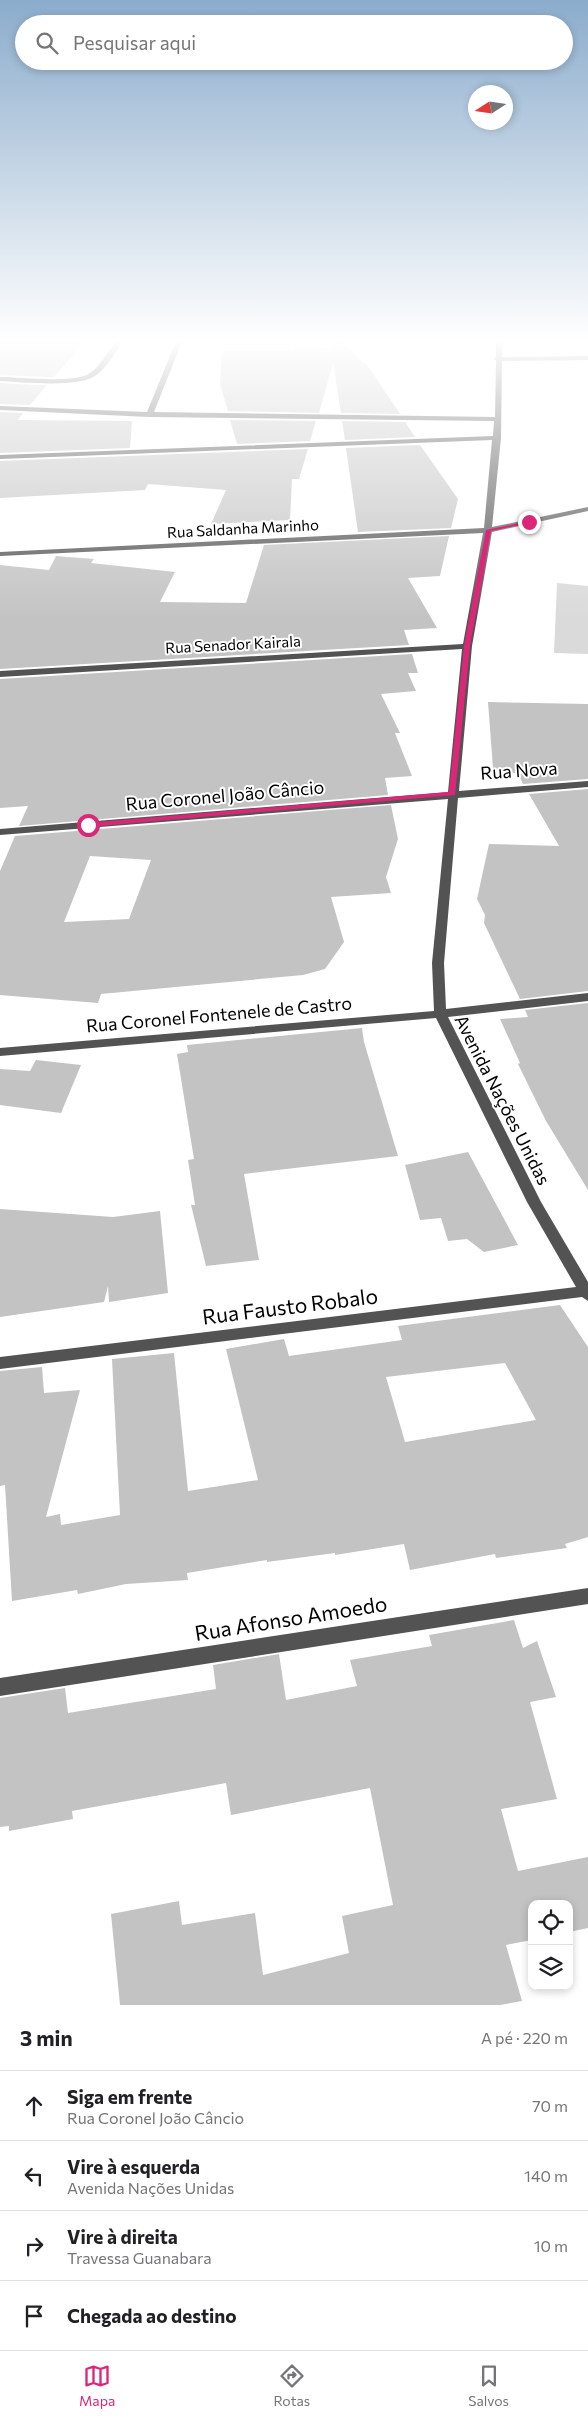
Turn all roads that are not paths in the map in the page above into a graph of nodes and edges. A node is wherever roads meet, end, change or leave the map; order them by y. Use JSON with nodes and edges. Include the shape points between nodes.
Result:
{"nodes":[{"id":1,"x":497,"y":433,"type":"edge"},
{"id":2,"x":497,"y":438,"type":"junction"},
{"id":3,"x":0,"y":456,"type":"edge"},
{"id":4,"x":588,"y":509,"type":"edge"},
{"id":5,"x":488,"y":530,"type":"junction"},
{"id":6,"x":0,"y":554,"type":"edge"},
{"id":7,"x":467,"y":646,"type":"junction"},
{"id":8,"x":0,"y":674,"type":"edge"},
{"id":9,"x":588,"y":784,"type":"edge"},
{"id":10,"x":452,"y":794,"type":"junction"},
{"id":11,"x":0,"y":832,"type":"edge"},
{"id":12,"x":588,"y":997,"type":"edge"},
{"id":13,"x":440,"y":1014,"type":"junction"},
{"id":14,"x":0,"y":1052,"type":"edge"},
{"id":15,"x":587,"y":1292,"type":"edge"},
{"id":16,"x":0,"y":1362,"type":"edge"},
{"id":17,"x":588,"y":1596,"type":"edge"},
{"id":18,"x":0,"y":1687,"type":"edge"}],
"edges":[{"from":1,"to":2,"type":"street","name":"Avenida Nações Unidas"},
{"from":2,"to":3,"type":"street"},
{"from":2,"to":5,"type":"street","name":"Avenida Nações Unidas"},
{"from":4,"to":5,"type":"street","name":"Rua Saldanha Marinho"},
{"from":5,"to":6,"type":"street","name":"Rua Saldanha Marinho"},
{"from":5,"to":7,"type":"street","name":"Avenida Nações Unidas"},
{"from":7,"to":8,"type":"street","name":"Rua Senador Kairala"},
{"from":7,"to":10,"type":"street","name":"Avenida Nações Unidas"},
{"from":9,"to":10,"type":"street","name":"Rua Nova"},
{"from":10,"to":11,"type":"street","name":"Rua Coronel João Câncio"},
{"from":10,"to":13,"type":"street","name":"Avenida Nações Unidas","via":[[438,963]]},
{"from":12,"to":13,"type":"street","name":"Rua Coronel Fontenele de Castro"},
{"from":13,"to":14,"type":"street","name":"Rua Coronel Fontenele de Castro"},
{"from":13,"to":15,"type":"street","name":"Avenida Nações Unidas","via":[[534,1202]]},
{"from":15,"to":16,"type":"street","name":"Rua Fausto Robalo"},
{"from":17,"to":18,"type":"street","name":"Rua Afonso Amoedo"}]}
